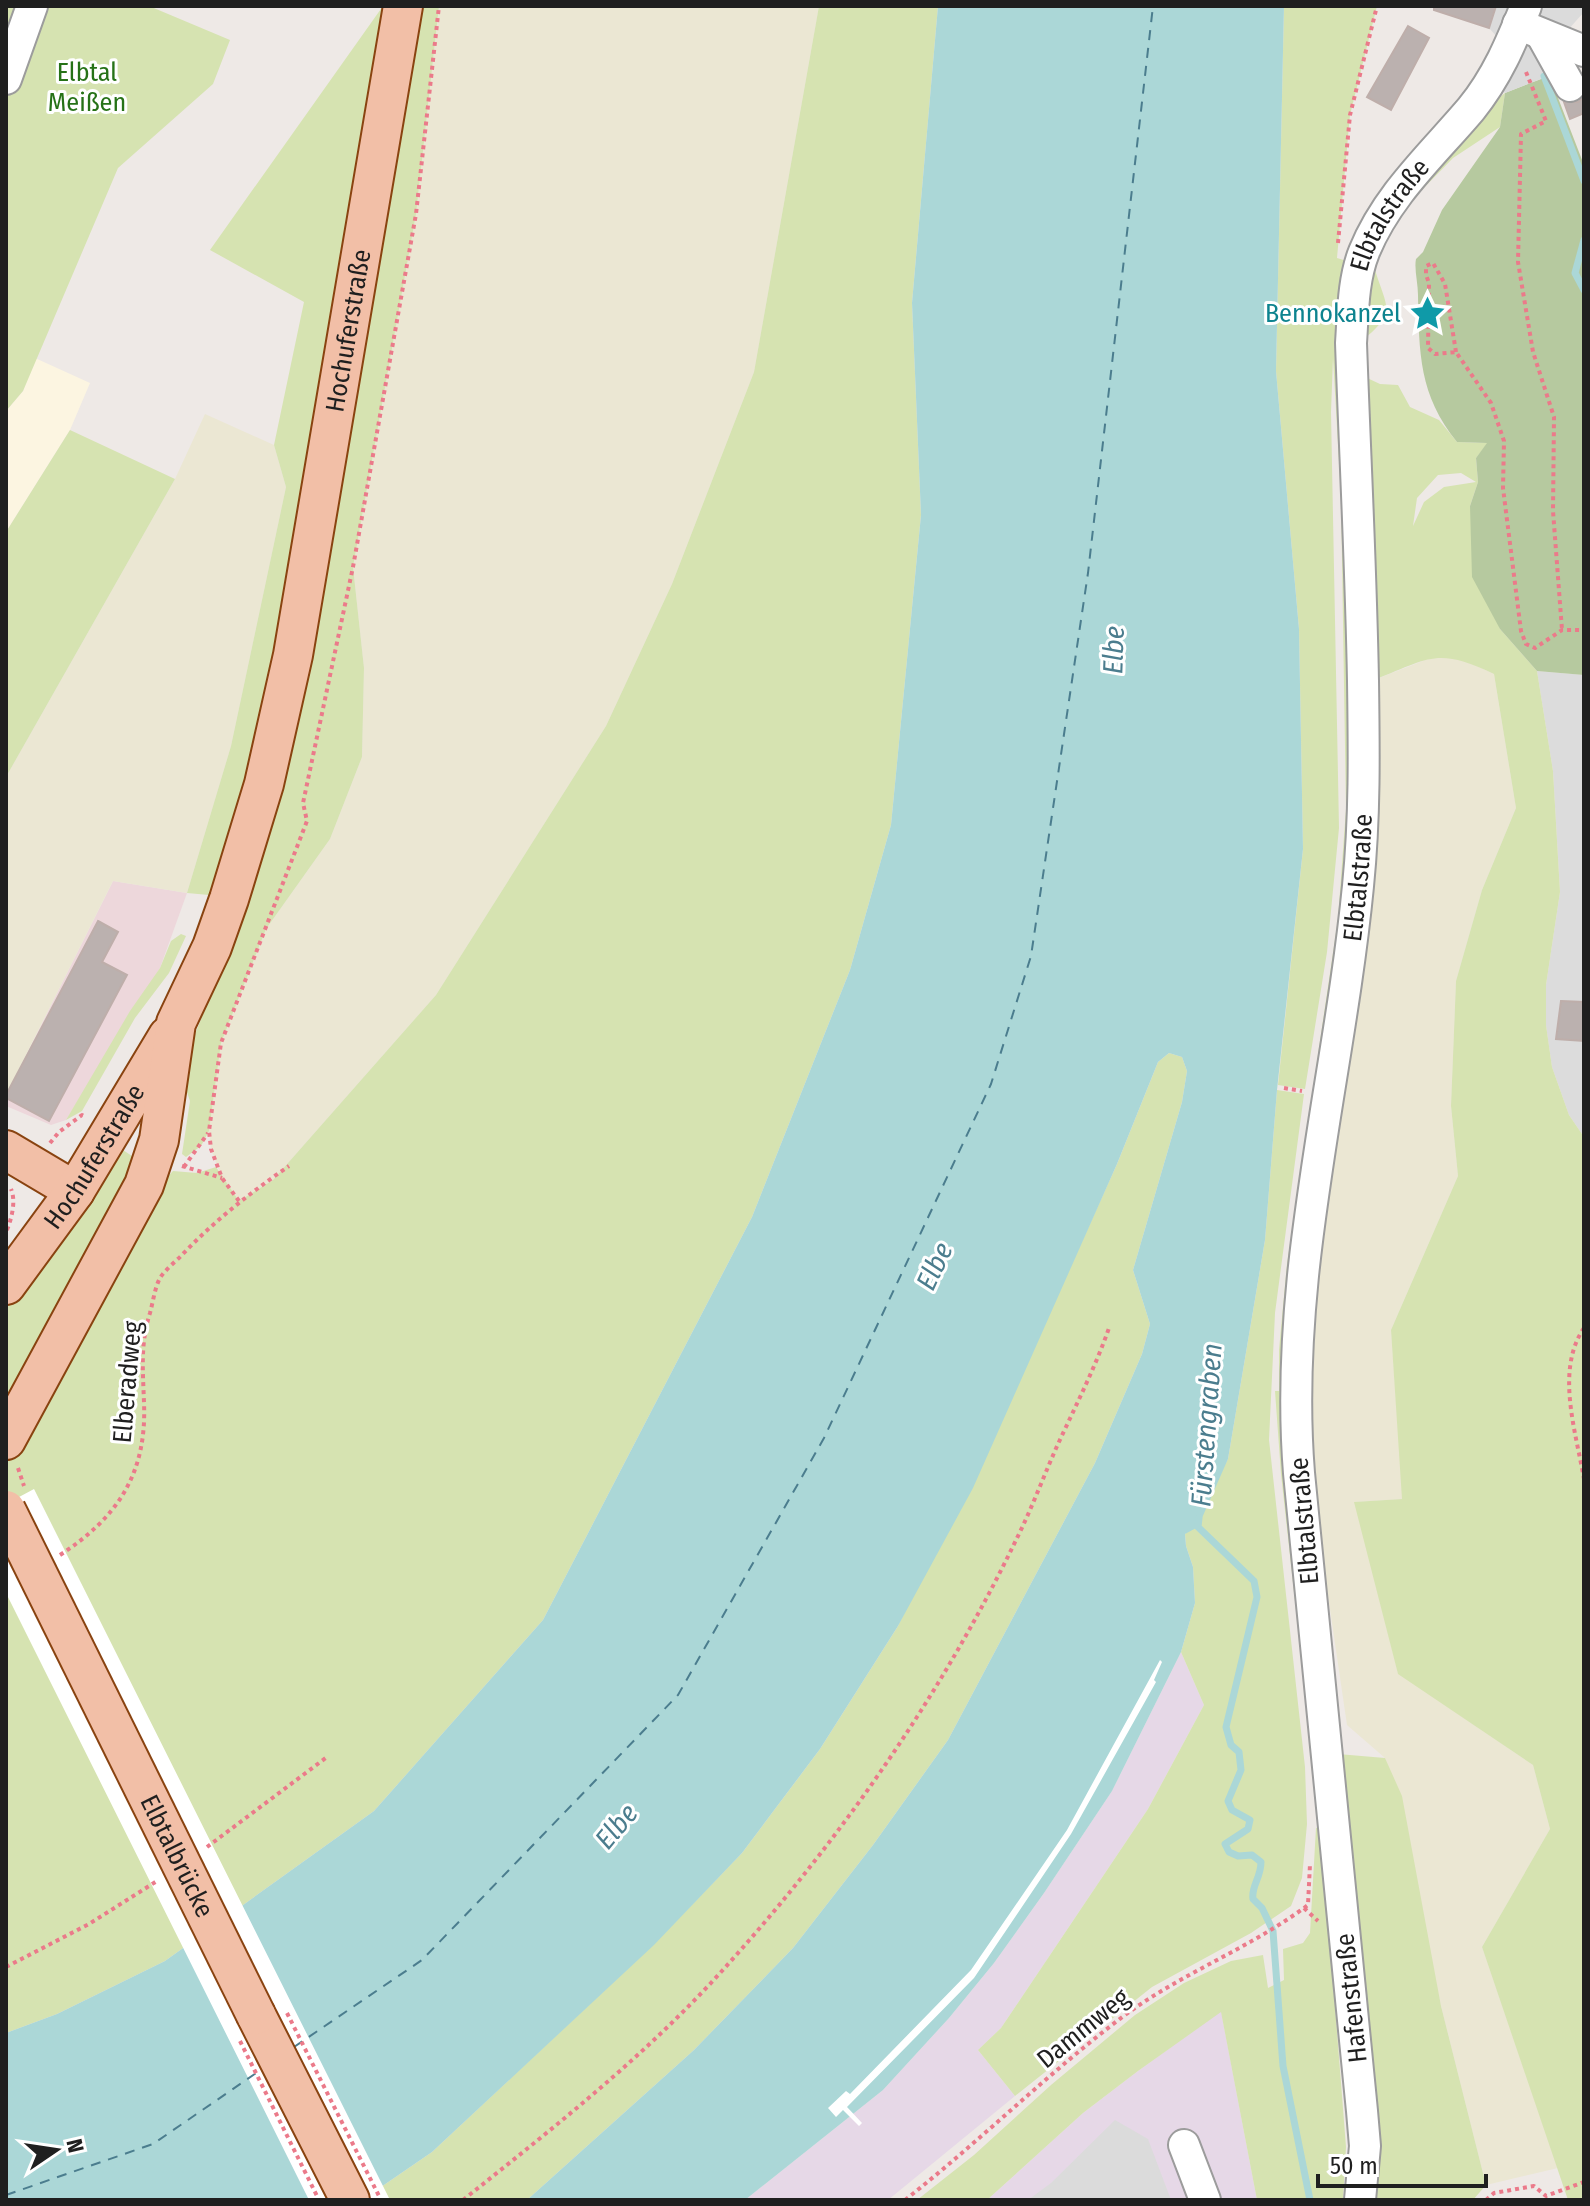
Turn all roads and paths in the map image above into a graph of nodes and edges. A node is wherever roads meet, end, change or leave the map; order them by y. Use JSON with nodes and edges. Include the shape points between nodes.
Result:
{"nodes":[{"id":1,"x":32,"y":6,"type":"edge"},
{"id":2,"x":403,"y":6,"type":"edge"},
{"id":3,"x":439,"y":6,"type":"edge"},
{"id":4,"x":1524,"y":28,"type":"edge"},
{"id":5,"x":1584,"y":51,"type":"edge"},
{"id":6,"x":6,"y":79,"type":"edge"},
{"id":7,"x":1570,"y":86,"type":"dead end"},
{"id":8,"x":1456,"y":352,"type":"junction"},
{"id":9,"x":1562,"y":630,"type":"junction"},
{"id":10,"x":1584,"y":630,"type":"edge"},
{"id":11,"x":176,"y":1023,"type":"junction"},
{"id":12,"x":1284,"y":1088,"type":"dead end"},
{"id":13,"x":1309,"y":1092,"type":"dead end"},
{"id":14,"x":209,"y":1131,"type":"junction"},
{"id":15,"x":6,"y":1150,"type":"edge"},
{"id":16,"x":289,"y":1166,"type":"dead end"},
{"id":17,"x":222,"y":1178,"type":"junction"},
{"id":18,"x":75,"y":1191,"type":"junction"},
{"id":19,"x":13,"y":1194,"type":"dead end"},
{"id":20,"x":239,"y":1201,"type":"junction"},
{"id":21,"x":6,"y":1234,"type":"edge"},
{"id":22,"x":6,"y":1285,"type":"edge"},
{"id":23,"x":1109,"y":1328,"type":"dead end"},
{"id":24,"x":1584,"y":1328,"type":"edge"},
{"id":25,"x":6,"y":1440,"type":"edge"},
{"id":26,"x":1584,"y":1479,"type":"edge"},
{"id":27,"x":6,"y":1510,"type":"edge"},
{"id":28,"x":50,"y":1562,"type":"dead end"},
{"id":29,"x":1322,"y":1796,"type":"joint"},
{"id":30,"x":1301,"y":1910,"type":"dead end"},
{"id":31,"x":1184,"y":2145,"type":"dead end"},
{"id":32,"x":1584,"y":2182,"type":"edge"},
{"id":33,"x":350,"y":2200,"type":"edge"},
{"id":34,"x":463,"y":2200,"type":"edge"},
{"id":35,"x":905,"y":2200,"type":"edge"},
{"id":36,"x":1205,"y":2200,"type":"edge"},
{"id":37,"x":1360,"y":2200,"type":"edge"},
{"id":38,"x":1486,"y":2200,"type":"edge"}],
"edges":[{"from":1,"to":6,"type":"street"},
{"from":2,"to":11,"type":"main road","name":"Hochuferstraße","via":[[293,655],[264,784],[229,899]]},
{"from":3,"to":14,"type":"path","via":[[416,214],[353,567],[303,803],[307,821],[221,1043]]},
{"from":4,"to":5,"type":"street"},
{"from":4,"to":7,"type":"street"},
{"from":4,"to":9,"type":"path","via":[[1529,75],[1546,121],[1521,134],[1518,262],[1533,352],[1554,417],[1553,511]]},
{"from":4,"to":29,"type":"street","name":"Elbtalstraße","via":[[1488,87],[1415,171],[1374,231],[1360,264],[1353,313],[1364,813],[1346,986],[1311,1207],[1294,1391]]},
{"from":8,"to":8,"type":"path","via":[[1435,354],[1428,348],[1426,266],[1433,263],[1445,284]]},
{"from":8,"to":9,"type":"path","via":[[1491,403],[1504,441],[1503,488],[1521,631],[1526,644],[1535,648]]},
{"from":9,"to":10,"type":"path"},
{"from":11,"to":18,"type":"main road","name":"Hochuferstraße"},
{"from":11,"to":25,"type":"main road","via":[[159,1140],[144,1185]]},
{"from":12,"to":13,"type":"path"},
{"from":14,"to":17,"type":"path"},
{"from":14,"to":17,"type":"path","via":[[184,1167]]},
{"from":15,"to":18,"type":"main road"},
{"from":16,"to":20,"type":"path","name":"Elberadweg"},
{"from":17,"to":20,"type":"path"},
{"from":18,"to":22,"type":"main road","name":"Hochuferstraße"},
{"from":19,"to":21,"type":"path"},
{"from":20,"to":28,"type":"path","name":"Elberadweg","via":[[160,1278],[143,1335],[144,1429],[129,1482],[101,1525]]},
{"from":23,"to":34,"type":"path","via":[[1017,1539],[942,1677],[865,1796],[720,1974],[592,2096]]},
{"from":24,"to":26,"type":"path","via":[[1568,1366]]},
{"from":27,"to":33,"type":"main road","name":"Elbtalbrücke","bridge":true},
{"from":29,"to":37,"type":"street","name":"Hafenstraße","via":[[1364,2134]]},
{"from":30,"to":35,"type":"path","name":"Dammweg","via":[[1120,2019]]},
{"from":31,"to":36,"type":"street"},
{"from":32,"to":38,"type":"path","via":[[1546,2196],[1534,2186],[1494,2193]]}]}
